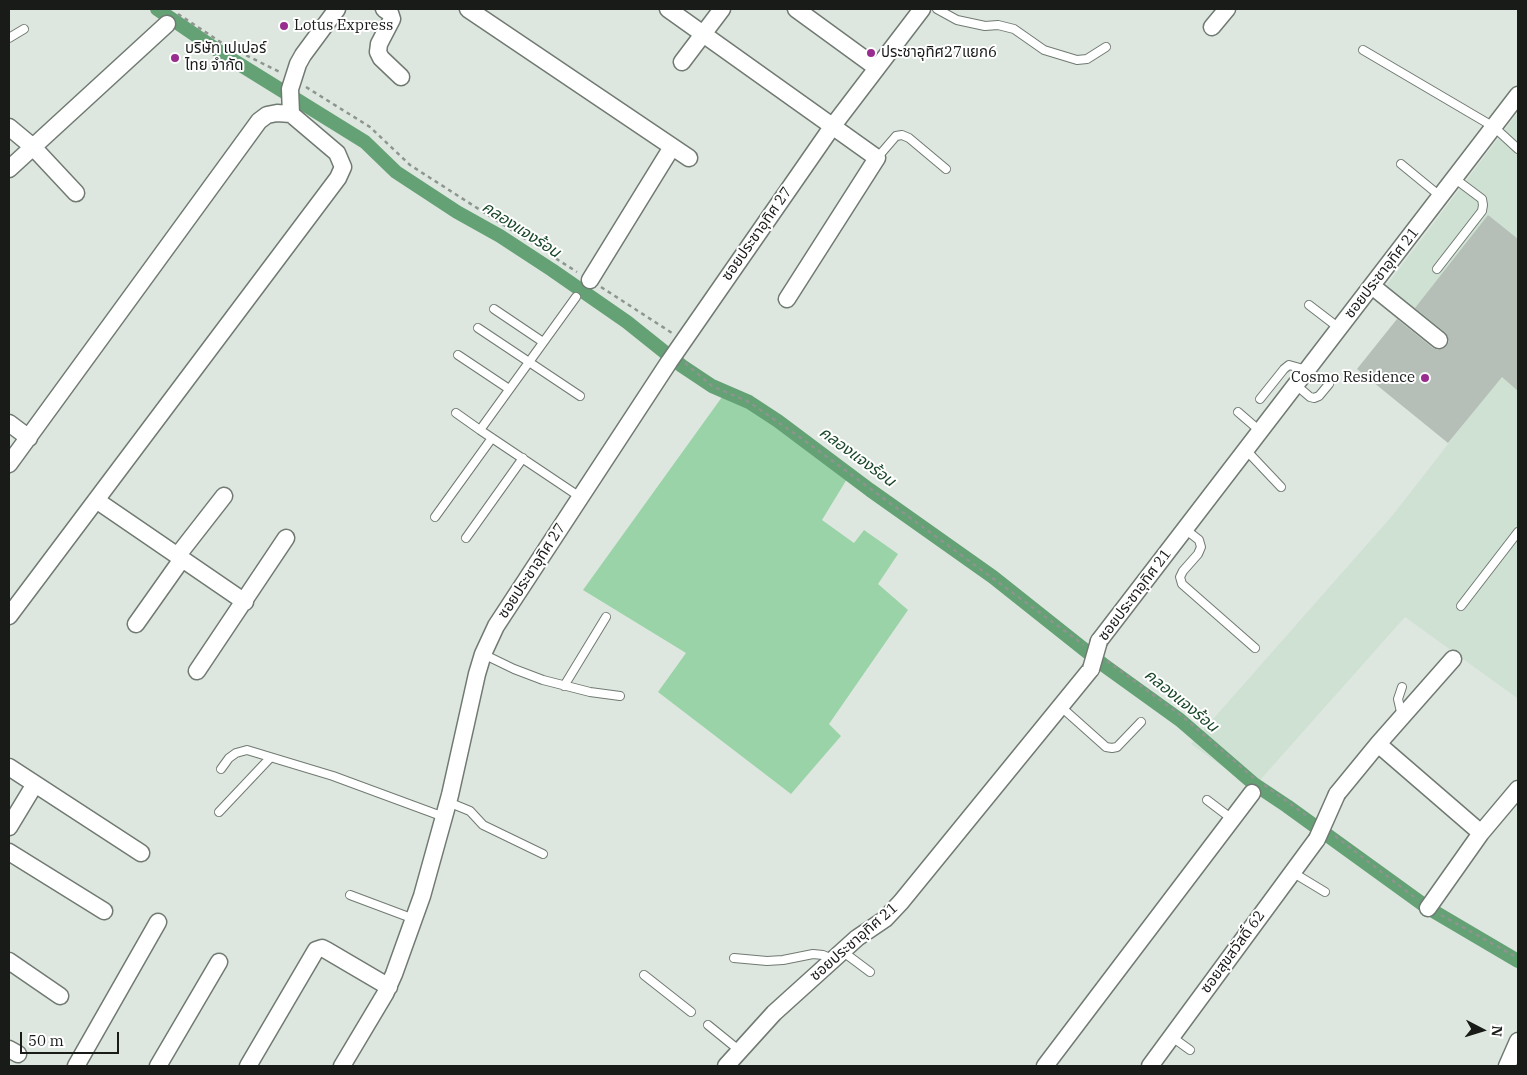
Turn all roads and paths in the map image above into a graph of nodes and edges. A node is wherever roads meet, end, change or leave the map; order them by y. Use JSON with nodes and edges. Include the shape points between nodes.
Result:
{"nodes":[{"id":1,"x":337,"y":9,"type":"edge"},
{"id":2,"x":384,"y":9,"type":"edge"},
{"id":3,"x":468,"y":9,"type":"edge"},
{"id":4,"x":668,"y":9,"type":"edge"},
{"id":5,"x":722,"y":9,"type":"edge"},
{"id":6,"x":796,"y":9,"type":"edge"},
{"id":7,"x":922,"y":9,"type":"edge"},
{"id":8,"x":937,"y":9,"type":"edge"},
{"id":9,"x":1225,"y":9,"type":"edge"},
{"id":10,"x":169,"y":16,"type":"edge"},
{"id":11,"x":1212,"y":27,"type":"dead end"},
{"id":12,"x":24,"y":29,"type":"dead end"},
{"id":13,"x":703,"y":34,"type":"junction"},
{"id":14,"x":9,"y":38,"type":"edge"},
{"id":15,"x":1106,"y":47,"type":"dead end"},
{"id":16,"x":1362,"y":50,"type":"dead end"},
{"id":17,"x":682,"y":62,"type":"dead end"},
{"id":18,"x":876,"y":68,"type":"junction"},
{"id":19,"x":401,"y":76,"type":"dead end"},
{"id":20,"x":293,"y":78,"type":"junction"},
{"id":21,"x":1518,"y":95,"type":"edge"},
{"id":22,"x":290,"y":110,"type":"junction"},
{"id":23,"x":832,"y":127,"type":"junction"},
{"id":24,"x":1494,"y":127,"type":"junction"},
{"id":25,"x":9,"y":128,"type":"edge"},
{"id":26,"x":33,"y":147,"type":"junction"},
{"id":27,"x":672,"y":147,"type":"junction"},
{"id":28,"x":1518,"y":149,"type":"edge"},
{"id":29,"x":689,"y":158,"type":"dead end"},
{"id":30,"x":877,"y":158,"type":"junction"},
{"id":31,"x":1401,"y":164,"type":"dead end"},
{"id":32,"x":9,"y":169,"type":"edge"},
{"id":33,"x":946,"y":169,"type":"dead end"},
{"id":34,"x":1454,"y":178,"type":"junction"},
{"id":35,"x":76,"y":193,"type":"dead end"},
{"id":36,"x":1440,"y":196,"type":"junction"},
{"id":37,"x":1436,"y":269,"type":"dead end"},
{"id":38,"x":590,"y":280,"type":"junction"},
{"id":39,"x":1372,"y":286,"type":"junction"},
{"id":40,"x":576,"y":297,"type":"dead end"},
{"id":41,"x":787,"y":299,"type":"dead end"},
{"id":42,"x":1309,"y":305,"type":"dead end"},
{"id":43,"x":494,"y":309,"type":"dead end"},
{"id":44,"x":478,"y":328,"type":"dead end"},
{"id":45,"x":1339,"y":328,"type":"junction"},
{"id":46,"x":1439,"y":340,"type":"dead end"},
{"id":47,"x":543,"y":342,"type":"junction"},
{"id":48,"x":676,"y":352,"type":"junction"},
{"id":49,"x":458,"y":355,"type":"dead end"},
{"id":50,"x":529,"y":361,"type":"junction"},
{"id":51,"x":1307,"y":370,"type":"junction"},
{"id":52,"x":1329,"y":384,"type":"dead end"},
{"id":53,"x":1296,"y":385,"type":"junction"},
{"id":54,"x":509,"y":389,"type":"junction"},
{"id":55,"x":580,"y":396,"type":"dead end"},
{"id":56,"x":1260,"y":398,"type":"dead end"},
{"id":57,"x":1238,"y":412,"type":"dead end"},
{"id":58,"x":456,"y":413,"type":"dead end"},
{"id":59,"x":9,"y":423,"type":"edge"},
{"id":60,"x":480,"y":430,"type":"junction"},
{"id":61,"x":1260,"y":431,"type":"junction"},
{"id":62,"x":29,"y":438,"type":"junction"},
{"id":63,"x":492,"y":438,"type":"junction"},
{"id":64,"x":1246,"y":450,"type":"junction"},
{"id":65,"x":523,"y":458,"type":"junction"},
{"id":66,"x":9,"y":464,"type":"edge"},
{"id":67,"x":1281,"y":487,"type":"dead end"},
{"id":68,"x":224,"y":496,"type":"dead end"},
{"id":69,"x":580,"y":497,"type":"junction"},
{"id":70,"x":96,"y":500,"type":"junction"},
{"id":71,"x":435,"y":517,"type":"dead end"},
{"id":72,"x":1185,"y":529,"type":"junction"},
{"id":73,"x":1518,"y":532,"type":"edge"},
{"id":74,"x":286,"y":538,"type":"dead end"},
{"id":75,"x":466,"y":538,"type":"dead end"},
{"id":76,"x":180,"y":557,"type":"junction"},
{"id":77,"x":245,"y":602,"type":"junction"},
{"id":78,"x":1461,"y":606,"type":"dead end"},
{"id":79,"x":9,"y":616,"type":"edge"},
{"id":80,"x":606,"y":617,"type":"dead end"},
{"id":81,"x":136,"y":624,"type":"dead end"},
{"id":82,"x":1092,"y":644,"type":"junction"},
{"id":83,"x":1255,"y":648,"type":"dead end"},
{"id":84,"x":483,"y":654,"type":"junction"},
{"id":85,"x":1453,"y":659,"type":"dead end"},
{"id":86,"x":1096,"y":663,"type":"junction"},
{"id":87,"x":197,"y":671,"type":"dead end"},
{"id":88,"x":564,"y":686,"type":"junction"},
{"id":89,"x":1402,"y":687,"type":"dead end"},
{"id":90,"x":620,"y":696,"type":"dead end"},
{"id":91,"x":1060,"y":706,"type":"junction"},
{"id":92,"x":1402,"y":716,"type":"junction"},
{"id":93,"x":1141,"y":722,"type":"dead end"},
{"id":94,"x":1378,"y":744,"type":"junction"},
{"id":95,"x":270,"y":758,"type":"junction"},
{"id":96,"x":9,"y":767,"type":"edge"},
{"id":97,"x":221,"y":769,"type":"dead end"},
{"id":98,"x":35,"y":784,"type":"junction"},
{"id":99,"x":1257,"y":786,"type":"junction"},
{"id":100,"x":1518,"y":789,"type":"edge"},
{"id":101,"x":1207,"y":800,"type":"dead end"},
{"id":102,"x":446,"y":809,"type":"junction"},
{"id":103,"x":219,"y":812,"type":"dead end"},
{"id":104,"x":1232,"y":819,"type":"junction"},
{"id":105,"x":1313,"y":820,"type":"dead end"},
{"id":106,"x":9,"y":827,"type":"edge"},
{"id":107,"x":1481,"y":833,"type":"junction"},
{"id":108,"x":1323,"y":835,"type":"junction"},
{"id":109,"x":9,"y":852,"type":"edge"},
{"id":110,"x":141,"y":853,"type":"dead end"},
{"id":111,"x":543,"y":854,"type":"dead end"},
{"id":112,"x":1292,"y":872,"type":"junction"},
{"id":113,"x":1325,"y":892,"type":"dead end"},
{"id":114,"x":350,"y":895,"type":"dead end"},
{"id":115,"x":1428,"y":908,"type":"junction"},
{"id":116,"x":104,"y":910,"type":"dead end"},
{"id":117,"x":414,"y":919,"type":"junction"},
{"id":118,"x":158,"y":922,"type":"dead end"},
{"id":119,"x":837,"y":955,"type":"junction"},
{"id":120,"x":734,"y":958,"type":"dead end"},
{"id":121,"x":1518,"y":958,"type":"edge"},
{"id":122,"x":9,"y":961,"type":"edge"},
{"id":123,"x":219,"y":962,"type":"dead end"},
{"id":124,"x":870,"y":972,"type":"dead end"},
{"id":125,"x":644,"y":975,"type":"dead end"},
{"id":126,"x":389,"y":986,"type":"junction"},
{"id":127,"x":60,"y":996,"type":"dead end"},
{"id":128,"x":691,"y":1012,"type":"dead end"},
{"id":129,"x":708,"y":1025,"type":"dead end"},
{"id":130,"x":1172,"y":1037,"type":"junction"},
{"id":131,"x":1518,"y":1042,"type":"edge"},
{"id":132,"x":1190,"y":1050,"type":"dead end"},
{"id":133,"x":740,"y":1051,"type":"junction"},
{"id":134,"x":76,"y":1066,"type":"edge"},
{"id":135,"x":158,"y":1066,"type":"edge"},
{"id":136,"x":248,"y":1066,"type":"edge"},
{"id":137,"x":342,"y":1066,"type":"edge"},
{"id":138,"x":726,"y":1066,"type":"edge"},
{"id":139,"x":1046,"y":1066,"type":"edge"},
{"id":140,"x":1150,"y":1066,"type":"edge"},
{"id":141,"x":1507,"y":1066,"type":"edge"}],
"edges":[{"from":1,"to":20,"type":"street","via":[[303,55]]},
{"from":2,"to":19,"type":"street","via":[[392,20],[378,52]]},
{"from":3,"to":27,"type":"street"},
{"from":4,"to":13,"type":"street"},
{"from":5,"to":13,"type":"street"},
{"from":6,"to":18,"type":"street"},
{"from":7,"to":18,"type":"street","name":"ซอยประชาอุทิศ 27"},
{"from":8,"to":15,"type":"lane","via":[[957,20],[1014,29],[1044,50],[1077,60],[1086,59]]},
{"from":9,"to":11,"type":"street"},
{"from":10,"to":20,"type":"path"},
{"from":10,"to":26,"type":"street"},
{"from":12,"to":14,"type":"lane"},
{"from":13,"to":17,"type":"street"},
{"from":13,"to":23,"type":"street"},
{"from":16,"to":24,"type":"lane"},
{"from":18,"to":23,"type":"street","name":"ซอยประชาอุทิศ 27"},
{"from":20,"to":22,"type":"street"},
{"from":20,"to":38,"type":"path","via":[[370,127],[410,165]]},
{"from":21,"to":24,"type":"street","name":"ซอยประชาอุทิศ 21"},
{"from":22,"to":62,"type":"street","via":[[267,115],[259,121]]},
{"from":22,"to":70,"type":"street","via":[[337,153],[343,167],[338,178]]},
{"from":23,"to":30,"type":"street"},
{"from":23,"to":48,"type":"street","name":"ซอยประชาอุทิศ 27"},
{"from":24,"to":28,"type":"lane"},
{"from":24,"to":34,"type":"street","name":"ซอยประชาอุทิศ 21"},
{"from":25,"to":26,"type":"street"},
{"from":26,"to":32,"type":"street"},
{"from":26,"to":35,"type":"street"},
{"from":27,"to":29,"type":"street"},
{"from":27,"to":38,"type":"street"},
{"from":30,"to":33,"type":"lane","via":[[896,136],[902,135]]},
{"from":30,"to":41,"type":"street"},
{"from":31,"to":36,"type":"lane"},
{"from":34,"to":36,"type":"street","name":"ซอยประชาอุทิศ 21"},
{"from":34,"to":37,"type":"lane","via":[[1482,199],[1482,211]]},
{"from":36,"to":39,"type":"street","name":"ซอยประชาอุทิศ 21"},
{"from":38,"to":48,"type":"path"},
{"from":39,"to":45,"type":"street","name":"ซอยประชาอุทิศ 21"},
{"from":39,"to":46,"type":"street"},
{"from":40,"to":47,"type":"lane"},
{"from":42,"to":45,"type":"lane"},
{"from":43,"to":47,"type":"lane"},
{"from":44,"to":50,"type":"lane"},
{"from":45,"to":51,"type":"street","name":"ซอยประชาอุทิศ 21"},
{"from":47,"to":50,"type":"lane"},
{"from":48,"to":69,"type":"street","name":"ซอยประชาอุทิศ 27"},
{"from":48,"to":82,"type":"path","via":[[712,386],[749,402]]},
{"from":49,"to":54,"type":"lane"},
{"from":50,"to":54,"type":"lane"},
{"from":50,"to":55,"type":"lane"},
{"from":51,"to":53,"type":"street","name":"ซอยประชาอุทิศ 21"},
{"from":51,"to":56,"type":"lane","via":[[1290,365]]},
{"from":52,"to":53,"type":"lane","via":[[1314,398]]},
{"from":53,"to":61,"type":"street","name":"ซอยประชาอุทิศ 21"},
{"from":54,"to":60,"type":"lane"},
{"from":57,"to":61,"type":"lane"},
{"from":58,"to":60,"type":"lane"},
{"from":59,"to":62,"type":"street"},
{"from":60,"to":63,"type":"lane"},
{"from":61,"to":64,"type":"street","name":"ซอยประชาอุทิศ 21"},
{"from":62,"to":66,"type":"street"},
{"from":63,"to":65,"type":"lane"},
{"from":63,"to":71,"type":"lane"},
{"from":64,"to":67,"type":"lane"},
{"from":64,"to":72,"type":"street","name":"ซอยประชาอุทิศ 21"},
{"from":65,"to":69,"type":"lane"},
{"from":65,"to":75,"type":"lane"},
{"from":68,"to":76,"type":"street"},
{"from":69,"to":84,"type":"street","name":"ซอยประชาอุทิศ 27","via":[[496,626]]},
{"from":70,"to":76,"type":"street"},
{"from":70,"to":79,"type":"street"},
{"from":72,"to":82,"type":"street","name":"ซอยประชาอุทิศ 21"},
{"from":72,"to":83,"type":"lane","via":[[1199,540],[1201,547],[1183,571],[1180,577],[1182,584]]},
{"from":73,"to":78,"type":"lane"},
{"from":74,"to":77,"type":"street"},
{"from":76,"to":77,"type":"street"},
{"from":76,"to":81,"type":"street"},
{"from":77,"to":87,"type":"street"},
{"from":80,"to":88,"type":"lane"},
{"from":82,"to":86,"type":"street","name":"ซอยประชาอุทิศ 21","bridge":true},
{"from":84,"to":88,"type":"lane","via":[[514,669]]},
{"from":84,"to":102,"type":"street","name":"ซอยประชาอุทิศ 27"},
{"from":85,"to":92,"type":"street","name":"ซอยสุขสวัสดิ์ 62"},
{"from":86,"to":91,"type":"street","name":"ซอยประชาอุทิศ 21"},
{"from":86,"to":99,"type":"path","via":[[1183,716]]},
{"from":88,"to":90,"type":"lane"},
{"from":89,"to":92,"type":"lane","via":[[1398,699]]},
{"from":91,"to":93,"type":"lane","via":[[1106,747],[1118,747]]},
{"from":91,"to":119,"type":"street","name":"ซอยประชาอุทิศ 21","via":[[901,902],[885,919]]},
{"from":92,"to":94,"type":"street","name":"ซอยสุขสวัสดิ์ 62"},
{"from":94,"to":107,"type":"street"},
{"from":94,"to":108,"type":"street","name":"ซอยสุขสวัสดิ์ 62","bridge":true,"via":[[1337,794]]},
{"from":95,"to":97,"type":"lane","via":[[247,750],[229,758]]},
{"from":95,"to":102,"type":"lane"},
{"from":95,"to":103,"type":"lane"},
{"from":96,"to":98,"type":"street"},
{"from":98,"to":106,"type":"street"},
{"from":98,"to":110,"type":"street"},
{"from":99,"to":104,"type":"street"},
{"from":99,"to":105,"type":"path"},
{"from":100,"to":107,"type":"street"},
{"from":101,"to":104,"type":"lane"},
{"from":102,"to":111,"type":"lane","via":[[470,811],[484,825]]},
{"from":102,"to":117,"type":"street","name":"ซอยประชาอุทิศ 27"},
{"from":104,"to":139,"type":"street"},
{"from":107,"to":115,"type":"street"},
{"from":108,"to":112,"type":"street","name":"ซอยสุขสวัสดิ์ 62"},
{"from":108,"to":115,"type":"path"},
{"from":109,"to":116,"type":"street"},
{"from":112,"to":113,"type":"lane"},
{"from":112,"to":130,"type":"street","name":"ซอยสุขสวัสดิ์ 62"},
{"from":114,"to":117,"type":"lane"},
{"from":115,"to":121,"type":"path"},
{"from":117,"to":126,"type":"street","name":"ซอยประชาอุทิศ 27"},
{"from":118,"to":134,"type":"street"},
{"from":119,"to":120,"type":"lane","via":[[813,954],[767,961]]},
{"from":119,"to":124,"type":"lane"},
{"from":119,"to":133,"type":"street","name":"ซอยประชาอุทิศ 21","via":[[774,1013]]},
{"from":122,"to":127,"type":"street"},
{"from":123,"to":135,"type":"street"},
{"from":125,"to":128,"type":"lane"},
{"from":126,"to":136,"type":"street","via":[[322,948],[316,950]]},
{"from":126,"to":137,"type":"street","name":"ซอยประชาอุทิศ 27"},
{"from":129,"to":133,"type":"lane"},
{"from":130,"to":132,"type":"lane"},
{"from":130,"to":140,"type":"street","name":"ซอยสุขสวัสดิ์ 62"},
{"from":131,"to":141,"type":"street"},
{"from":133,"to":138,"type":"street","name":"ซอยประชาอุทิศ 21"}]}
